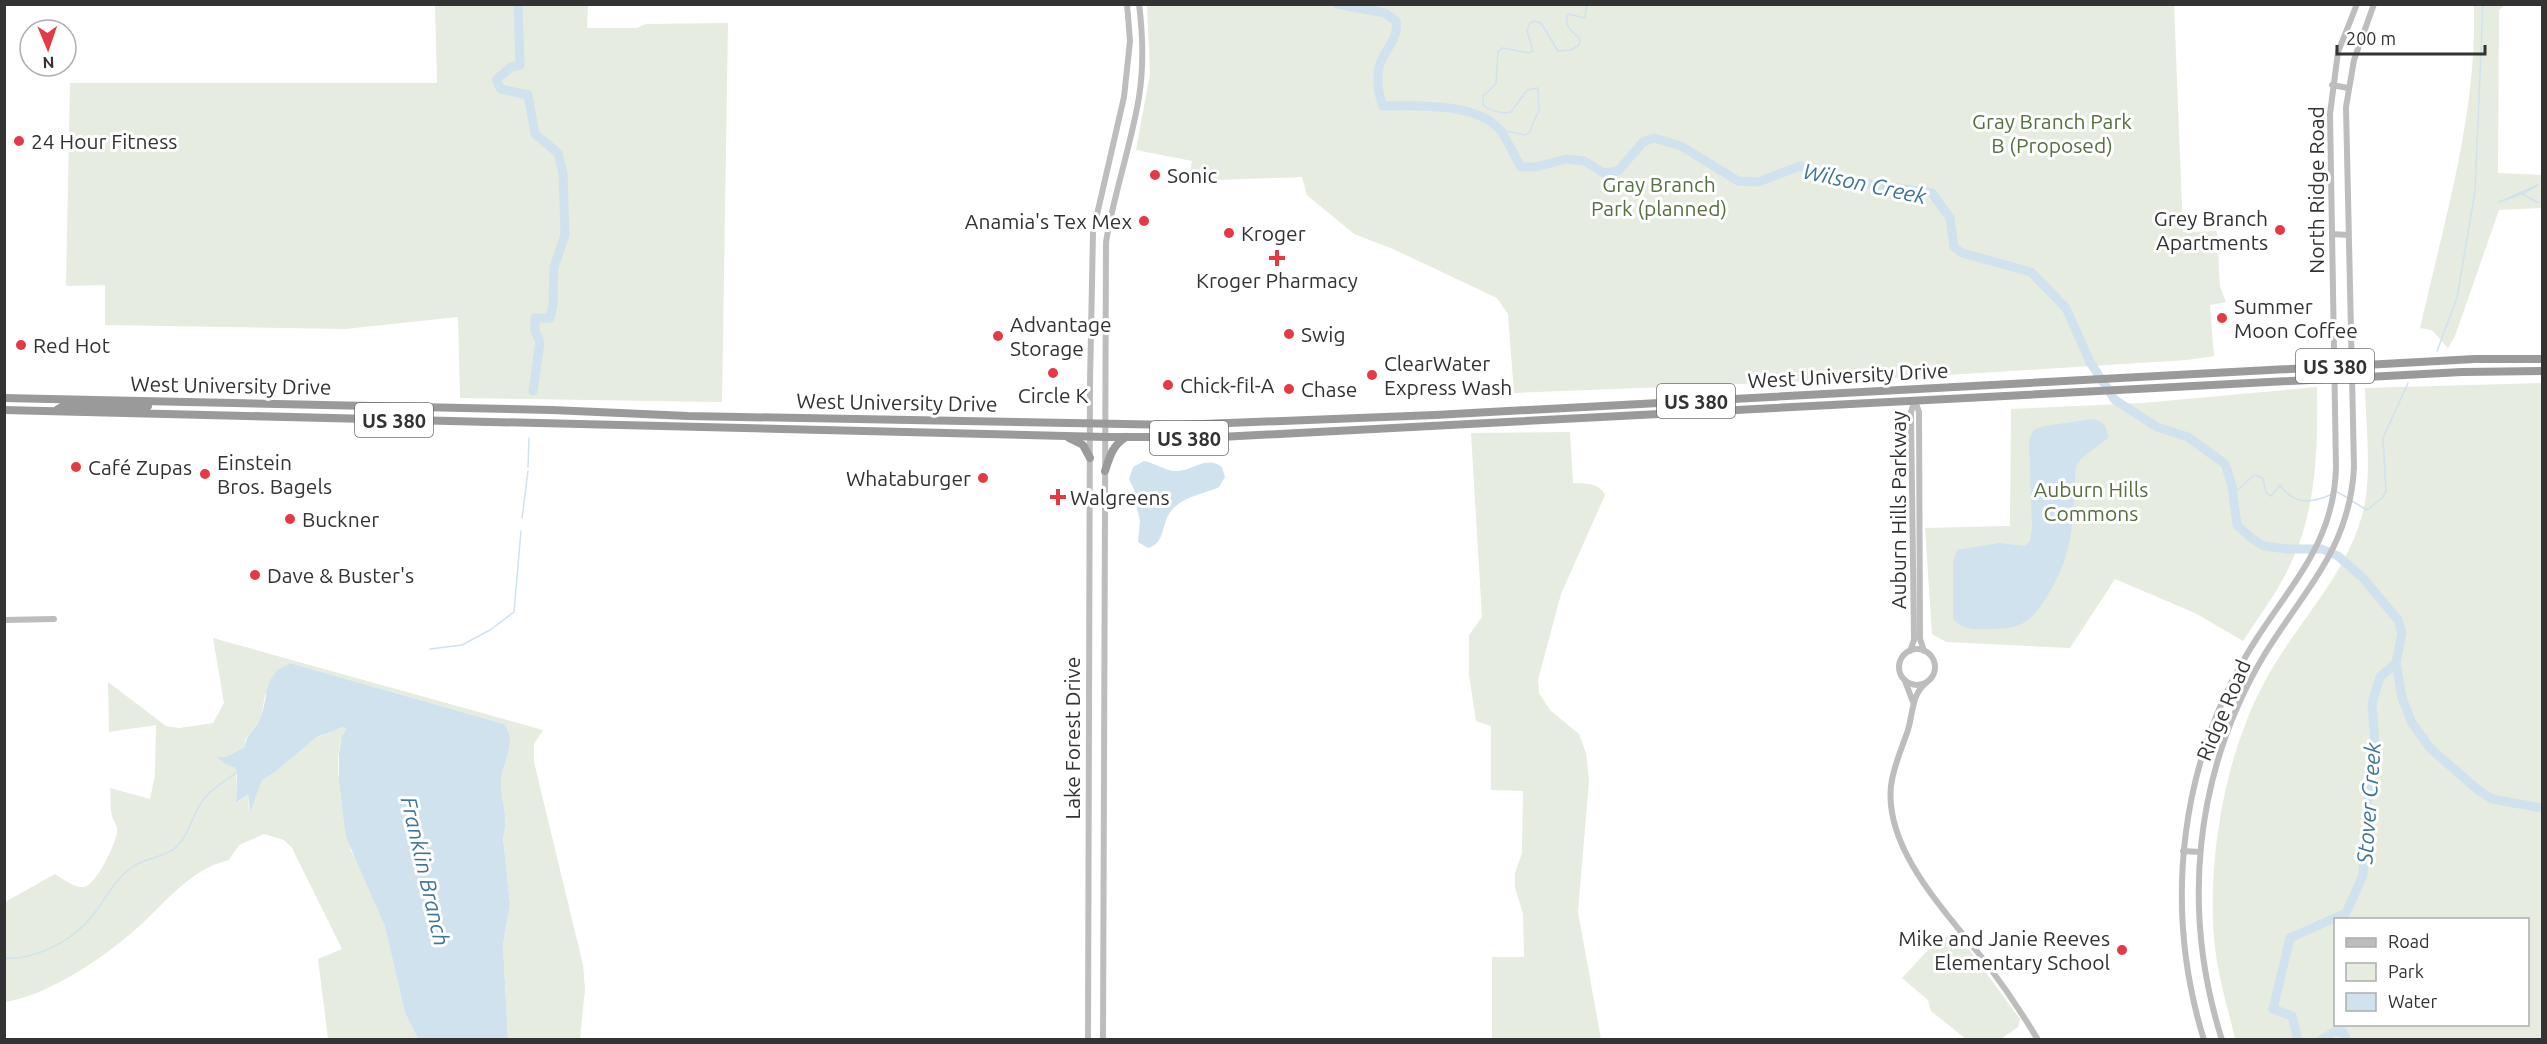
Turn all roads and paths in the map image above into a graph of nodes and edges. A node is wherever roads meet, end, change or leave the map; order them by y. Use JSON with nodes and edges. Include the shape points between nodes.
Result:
{"nodes":[{"id":1,"x":1127,"y":4,"type":"edge"},
{"id":2,"x":1139,"y":4,"type":"edge"},
{"id":3,"x":2357,"y":4,"type":"edge"},
{"id":4,"x":2374,"y":4,"type":"edge"},
{"id":5,"x":2332,"y":85,"type":"junction"},
{"id":6,"x":2348,"y":88,"type":"junction"},
{"id":7,"x":1105,"y":178,"type":"junction"},
{"id":8,"x":1119,"y":181,"type":"junction"},
{"id":9,"x":2332,"y":234,"type":"junction"},
{"id":10,"x":2348,"y":235,"type":"junction"},
{"id":11,"x":1091,"y":296,"type":"junction"},
{"id":12,"x":1106,"y":296,"type":"junction"},
{"id":13,"x":2542,"y":359,"type":"edge"},
{"id":14,"x":2352,"y":365,"type":"junction"},
{"id":15,"x":2334,"y":366,"type":"junction"},
{"id":16,"x":2542,"y":371,"type":"edge"},
{"id":17,"x":2353,"y":378,"type":"junction"},
{"id":18,"x":2335,"y":379,"type":"junction"},
{"id":19,"x":1914,"y":389,"type":"junction"},
{"id":20,"x":4,"y":398,"type":"edge"},
{"id":21,"x":1914,"y":401,"type":"junction"},
{"id":22,"x":172,"y":402,"type":"junction"},
{"id":23,"x":243,"y":404,"type":"junction"},
{"id":24,"x":1532,"y":409,"type":"junction"},
{"id":25,"x":4,"y":410,"type":"edge"},
{"id":26,"x":55,"y":412,"type":"junction"},
{"id":27,"x":241,"y":416,"type":"junction"},
{"id":28,"x":972,"y":422,"type":"junction"},
{"id":29,"x":1090,"y":424,"type":"junction"},
{"id":30,"x":1105,"y":424,"type":"junction"},
{"id":31,"x":1433,"y":426,"type":"junction"},
{"id":32,"x":972,"y":434,"type":"junction"},
{"id":33,"x":1063,"y":435,"type":"junction"},
{"id":34,"x":1090,"y":436,"type":"junction"},
{"id":35,"x":1106,"y":437,"type":"junction"},
{"id":36,"x":1126,"y":437,"type":"junction"},
{"id":37,"x":1090,"y":458,"type":"junction"},
{"id":38,"x":1105,"y":471,"type":"junction"},
{"id":39,"x":54,"y":619,"type":"dead end"},
{"id":40,"x":4,"y":620,"type":"edge"},
{"id":41,"x":1910,"y":651,"type":"junction"},
{"id":42,"x":1924,"y":651,"type":"junction"},
{"id":43,"x":1905,"y":681,"type":"junction"},
{"id":44,"x":1926,"y":683,"type":"junction"},
{"id":45,"x":1913,"y":709,"type":"junction"},
{"id":46,"x":2183,"y":851,"type":"junction"},
{"id":47,"x":2200,"y":852,"type":"junction"},
{"id":48,"x":1088,"y":1040,"type":"edge"},
{"id":49,"x":1103,"y":1040,"type":"edge"},
{"id":50,"x":2038,"y":1040,"type":"edge"},
{"id":51,"x":2205,"y":1040,"type":"edge"},
{"id":52,"x":2222,"y":1040,"type":"edge"}],
"edges":[{"from":1,"to":7,"type":"main road","name":"Lake Forest Drive","via":[[1130,41],[1124,97]]},
{"from":2,"to":8,"type":"main road","name":"Lake Forest Drive","via":[[1143,44],[1139,97]]},
{"from":3,"to":5,"type":"main road","name":"North Ridge Road","via":[[2338,52]]},
{"from":4,"to":6,"type":"main road","name":"North Ridge Road"},
{"from":5,"to":6,"type":"main road"},
{"from":5,"to":9,"type":"main road","name":"North Ridge Road"},
{"from":6,"to":10,"type":"main road","name":"North Ridge Road"},
{"from":7,"to":8,"type":"main road"},
{"from":7,"to":11,"type":"main road","name":"Lake Forest Drive","via":[[1093,232]]},
{"from":8,"to":12,"type":"main road","name":"Lake Forest Drive","via":[[1106,242]]},
{"from":9,"to":10,"type":"main road"},
{"from":9,"to":15,"type":"main road","name":"North Ridge Road"},
{"from":10,"to":14,"type":"main road","name":"North Ridge Road"},
{"from":11,"to":12,"type":"main road"},
{"from":11,"to":29,"type":"main road","name":"Lake Forest Drive"},
{"from":12,"to":30,"type":"main road","name":"Lake Forest Drive"},
{"from":13,"to":14,"type":"highway","name":"West University Drive","number":"US 380"},
{"from":14,"to":15,"type":"highway","name":"West University Drive","number":"US 380"},
{"from":14,"to":17,"type":"main road","name":"North Ridge Road"},
{"from":15,"to":18,"type":"main road","name":"North Ridge Road"},
{"from":15,"to":19,"type":"highway","name":"West University Drive","number":"US 380"},
{"from":16,"to":17,"type":"highway","name":"West University Drive","number":"US 380"},
{"from":17,"to":18,"type":"highway","name":"West University Drive","number":"US 380"},
{"from":17,"to":47,"type":"main road","name":"Ridge Road","via":[[2353,475],[2339,539],[2263,658],[2234,717],[2206,807]]},
{"from":18,"to":21,"type":"highway","name":"West University Drive","number":"US 380"},
{"from":18,"to":46,"type":"main road","name":"Ridge Road","via":[[2336,473],[2334,498],[2324,532],[2305,569],[2246,657],[2212,725],[2189,803]]},
{"from":19,"to":21,"type":"highway"},
{"from":19,"to":24,"type":"highway","name":"West University Drive","number":"US 380"},
{"from":20,"to":22,"type":"highway","name":"West University Drive","number":"US 380"},
{"from":21,"to":31,"type":"highway","name":"West University Drive","number":"US 380"},
{"from":21,"to":41,"type":"main road","name":"Auburn Hills Parkway","via":[[1914,640]]},
{"from":21,"to":42,"type":"main road","name":"Auburn Hills Parkway","via":[[1919,412],[1920,639]]},
{"from":22,"to":23,"type":"highway","name":"West University Drive","number":"US 380"},
{"from":22,"to":26,"type":"highway","via":[[139,407],[65,405]]},
{"from":23,"to":27,"type":"highway"},
{"from":23,"to":28,"type":"highway","name":"West University Drive","number":"US 380"},
{"from":24,"to":30,"type":"highway","name":"West University Drive","number":"US 380","via":[[1211,424]]},
{"from":24,"to":31,"type":"highway","via":[[1521,414],[1441,418]]},
{"from":25,"to":26,"type":"highway","name":"West University Drive","number":"US 380"},
{"from":26,"to":27,"type":"highway","name":"West University Drive","number":"US 380"},
{"from":27,"to":32,"type":"highway","name":"West University Drive","number":"US 380"},
{"from":28,"to":29,"type":"highway","name":"West University Drive","number":"US 380"},
{"from":28,"to":32,"type":"highway"},
{"from":29,"to":30,"type":"highway","name":"West University Drive","number":"US 380"},
{"from":29,"to":34,"type":"main road","name":"Lake Forest Drive"},
{"from":30,"to":35,"type":"main road","name":"Lake Forest Drive"},
{"from":31,"to":36,"type":"highway","name":"West University Drive","number":"US 380","via":[[1220,437]]},
{"from":32,"to":33,"type":"highway","name":"West University Drive","number":"US 380"},
{"from":33,"to":34,"type":"highway","name":"West University Drive","number":"US 380"},
{"from":33,"to":37,"type":"highway","via":[[1082,444]]},
{"from":34,"to":35,"type":"highway","name":"West University Drive","number":"US 380"},
{"from":34,"to":37,"type":"main road","name":"Lake Forest Drive"},
{"from":35,"to":36,"type":"highway","name":"West University Drive","number":"US 380"},
{"from":35,"to":38,"type":"main road","name":"Lake Forest Drive"},
{"from":36,"to":38,"type":"highway","via":[[1111,450]]},
{"from":37,"to":48,"type":"main road","name":"Lake Forest Drive"},
{"from":38,"to":49,"type":"main road","name":"Lake Forest Drive"},
{"from":39,"to":40,"type":"main road"},
{"from":41,"to":42,"type":"main road"},
{"from":41,"to":43,"type":"main road","via":[[1899,664]]},
{"from":42,"to":44,"type":"main road","via":[[1935,666]]},
{"from":43,"to":44,"type":"main road"},
{"from":43,"to":45,"type":"main road"},
{"from":44,"to":45,"type":"main road","via":[[1918,690]]},
{"from":45,"to":50,"type":"main road","via":[[1891,788],[1894,822],[1927,887],[2008,992]]},
{"from":46,"to":47,"type":"main road"},
{"from":46,"to":51,"type":"main road","name":"Ridge Road","via":[[2185,958]]},
{"from":47,"to":52,"type":"main road","name":"Ridge Road","via":[[2201,942]]}]}
